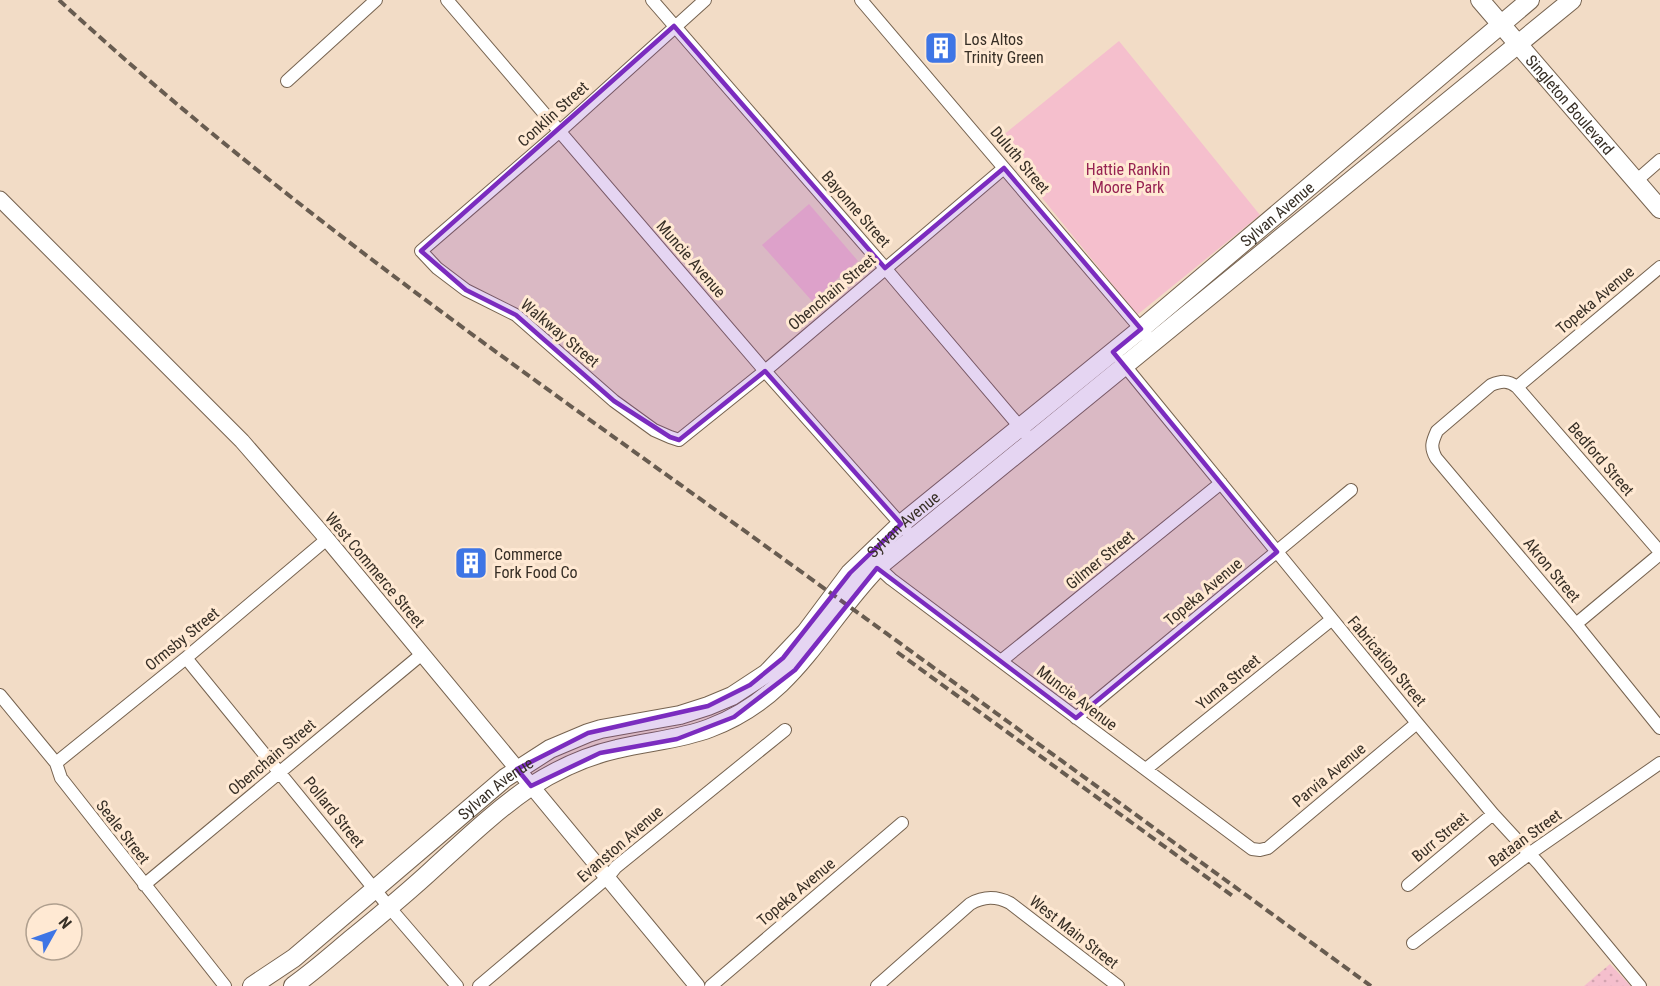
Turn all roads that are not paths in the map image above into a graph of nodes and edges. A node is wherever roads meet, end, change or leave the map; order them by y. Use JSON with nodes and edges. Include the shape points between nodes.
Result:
{"nodes":[{"id":1,"x":376,"y":0,"type":"edge"},
{"id":2,"x":447,"y":0,"type":"edge"},
{"id":3,"x":652,"y":0,"type":"edge"},
{"id":4,"x":705,"y":0,"type":"edge"},
{"id":5,"x":861,"y":0,"type":"edge"},
{"id":6,"x":1480,"y":0,"type":"edge"},
{"id":7,"x":1530,"y":0,"type":"edge"},
{"id":8,"x":1572,"y":0,"type":"edge"},
{"id":9,"x":1502,"y":24,"type":"junction"},
{"id":10,"x":674,"y":26,"type":"junction"},
{"id":11,"x":1519,"y":44,"type":"junction"},
{"id":12,"x":287,"y":81,"type":"dead end"},
{"id":13,"x":560,"y":130,"type":"junction"},
{"id":14,"x":1660,"y":160,"type":"edge"},
{"id":15,"x":1004,"y":168,"type":"junction"},
{"id":16,"x":1635,"y":181,"type":"junction"},
{"id":17,"x":0,"y":199,"type":"edge"},
{"id":18,"x":1659,"y":206,"type":"edge"},
{"id":19,"x":421,"y":251,"type":"joint"},
{"id":20,"x":1660,"y":267,"type":"edge"},
{"id":21,"x":885,"y":268,"type":"junction"},
{"id":22,"x":1147,"y":336,"type":"junction"},
{"id":23,"x":1119,"y":359,"type":"junction"},
{"id":24,"x":765,"y":371,"type":"junction"},
{"id":25,"x":1517,"y":387,"type":"junction"},
{"id":26,"x":1019,"y":427,"type":"junction"},
{"id":27,"x":680,"y":440,"type":"joint"},
{"id":28,"x":1032,"y":441,"type":"junction"},
{"id":29,"x":1221,"y":483,"type":"junction"},
{"id":30,"x":1351,"y":490,"type":"dead end"},
{"id":31,"x":907,"y":531,"type":"junction"},
{"id":32,"x":327,"y":539,"type":"junction"},
{"id":33,"x":1277,"y":552,"type":"junction"},
{"id":34,"x":1660,"y":553,"type":"edge"},
{"id":35,"x":878,"y":567,"type":"junction"},
{"id":36,"x":1331,"y":620,"type":"junction"},
{"id":37,"x":1576,"y":624,"type":"junction"},
{"id":38,"x":422,"y":654,"type":"junction"},
{"id":39,"x":186,"y":658,"type":"junction"},
{"id":40,"x":1001,"y":661,"type":"junction"},
{"id":41,"x":0,"y":695,"type":"edge"},
{"id":42,"x":1076,"y":718,"type":"junction"},
{"id":43,"x":1417,"y":723,"type":"junction"},
{"id":44,"x":1660,"y":728,"type":"edge"},
{"id":45,"x":785,"y":730,"type":"dead end"},
{"id":46,"x":56,"y":763,"type":"junction"},
{"id":47,"x":1660,"y":763,"type":"edge"},
{"id":48,"x":516,"y":769,"type":"junction"},
{"id":49,"x":1146,"y":770,"type":"junction"},
{"id":50,"x":279,"y":772,"type":"junction"},
{"id":51,"x":531,"y":786,"type":"junction"},
{"id":52,"x":1493,"y":814,"type":"junction"},
{"id":53,"x":903,"y":823,"type":"dead end"},
{"id":54,"x":1260,"y":850,"type":"joint"},
{"id":55,"x":1529,"y":854,"type":"junction"},
{"id":56,"x":608,"y":877,"type":"junction"},
{"id":57,"x":144,"y":885,"type":"junction"},
{"id":58,"x":1408,"y":885,"type":"dead end"},
{"id":59,"x":374,"y":888,"type":"junction"},
{"id":60,"x":389,"y":907,"type":"junction"},
{"id":61,"x":1413,"y":943,"type":"dead end"},
{"id":62,"x":225,"y":986,"type":"edge"},
{"id":63,"x":252,"y":986,"type":"edge"},
{"id":64,"x":293,"y":986,"type":"edge"},
{"id":65,"x":457,"y":986,"type":"edge"},
{"id":66,"x":479,"y":986,"type":"edge"},
{"id":67,"x":697,"y":986,"type":"edge"},
{"id":68,"x":711,"y":986,"type":"edge"},
{"id":69,"x":877,"y":986,"type":"edge"},
{"id":70,"x":1118,"y":986,"type":"edge"},
{"id":71,"x":1640,"y":986,"type":"edge"}],
"edges":[{"from":1,"to":12,"type":"street"},
{"from":2,"to":13,"type":"street","name":"Muncie Avenue"},
{"from":3,"to":10,"type":"street","name":"Bayonne Street"},
{"from":4,"to":10,"type":"street","name":"Conklin Street"},
{"from":5,"to":15,"type":"street","name":"Duluth Street"},
{"from":6,"to":9,"type":"main road","name":"Singleton Boulevard"},
{"from":7,"to":9,"type":"main road","name":"Sylvan Avenue"},
{"from":8,"to":11,"type":"main road","name":"Sylvan Avenue"},
{"from":9,"to":11,"type":"main road","name":"Singleton Boulevard"},
{"from":9,"to":22,"type":"main road","name":"Sylvan Avenue"},
{"from":10,"to":13,"type":"street","name":"Conklin Street"},
{"from":10,"to":21,"type":"street","name":"Bayonne Street"},
{"from":11,"to":16,"type":"main road","name":"Singleton Boulevard"},
{"from":11,"to":22,"type":"main road","name":"Sylvan Avenue"},
{"from":13,"to":19,"type":"street","name":"Conklin Street"},
{"from":13,"to":24,"type":"street","name":"Muncie Avenue"},
{"from":14,"to":16,"type":"street"},
{"from":15,"to":21,"type":"street","name":"Obenchain Street"},
{"from":15,"to":22,"type":"street","name":"Duluth Street"},
{"from":16,"to":18,"type":"main road","name":"Singleton Boulevard"},
{"from":17,"to":32,"type":"street","name":"West Commerce Street","via":[[242,441]]},
{"from":19,"to":27,"type":"street","name":"Walkway Street","via":[[466,290],[516,315],[614,401],[654,430]]},
{"from":20,"to":25,"type":"street","name":"Topeka Avenue"},
{"from":21,"to":24,"type":"street","name":"Obenchain Street"},
{"from":21,"to":26,"type":"street","name":"Bayonne Street"},
{"from":22,"to":23,"type":"main road","name":"Sylvan Avenue"},
{"from":23,"to":26,"type":"main road","name":"Sylvan Avenue"},
{"from":23,"to":28,"type":"main road","name":"Sylvan Avenue"},
{"from":23,"to":29,"type":"street","name":"Fabrication Street"},
{"from":24,"to":27,"type":"street","name":"Obenchain Street"},
{"from":24,"to":31,"type":"street","name":"Muncie Avenue"},
{"from":25,"to":34,"type":"street","name":"Bedford Street"},
{"from":25,"to":37,"type":"street","name":"Akron Street","via":[[1510,382],[1491,385],[1437,431],[1431,450]]},
{"from":26,"to":28,"type":"street","name":"Bayonne Street"},
{"from":26,"to":31,"type":"main road","name":"Sylvan Avenue"},
{"from":28,"to":31,"type":"main road","name":"Sylvan Avenue"},
{"from":29,"to":33,"type":"street","name":"Fabrication Street"},
{"from":29,"to":40,"type":"street","name":"Gilmer Street"},
{"from":30,"to":33,"type":"street","name":"Topeka Avenue"},
{"from":31,"to":35,"type":"main road","name":"Sylvan Avenue"},
{"from":31,"to":48,"type":"main road","name":"Sylvan Avenue","via":[[850,573],[783,658],[750,685],[680,715],[588,733]]},
{"from":32,"to":38,"type":"street","name":"West Commerce Street"},
{"from":32,"to":39,"type":"street","name":"Ormsby Street"},
{"from":33,"to":36,"type":"street","name":"Fabrication Street"},
{"from":33,"to":42,"type":"street","name":"Topeka Avenue"},
{"from":34,"to":37,"type":"street"},
{"from":35,"to":40,"type":"street","name":"Muncie Avenue"},
{"from":35,"to":51,"type":"main road","name":"Sylvan Avenue","via":[[795,670],[757,703],[711,728],[580,760]]},
{"from":36,"to":43,"type":"street","name":"Fabrication Street"},
{"from":36,"to":49,"type":"street","name":"Yuma Street"},
{"from":37,"to":44,"type":"street","name":"Akron Street"},
{"from":38,"to":48,"type":"street","name":"West Commerce Street"},
{"from":38,"to":50,"type":"street","name":"Obenchain Street"},
{"from":39,"to":46,"type":"street","name":"Ormsby Street"},
{"from":39,"to":50,"type":"street","name":"Pollard Street"},
{"from":40,"to":42,"type":"street","name":"Muncie Avenue"},
{"from":41,"to":46,"type":"street","name":"Seale Street"},
{"from":42,"to":49,"type":"street","name":"Muncie Avenue"},
{"from":43,"to":52,"type":"street","name":"Fabrication Street"},
{"from":43,"to":54,"type":"street","name":"Parvia Avenue","via":[[1268,848]]},
{"from":45,"to":56,"type":"street","name":"Evanston Avenue"},
{"from":46,"to":57,"type":"street","name":"Seale Street","via":[[61,778]]},
{"from":47,"to":55,"type":"street","name":"Bataan Street"},
{"from":48,"to":51,"type":"street","name":"West Commerce Street"},
{"from":48,"to":59,"type":"main road","name":"Sylvan Avenue"},
{"from":49,"to":54,"type":"street","name":"Muncie Avenue","via":[[1252,849]]},
{"from":50,"to":57,"type":"street","name":"Obenchain Street"},
{"from":50,"to":59,"type":"street","name":"Pollard Street"},
{"from":51,"to":56,"type":"street","name":"West Commerce Street"},
{"from":51,"to":60,"type":"main road","name":"Sylvan Avenue"},
{"from":52,"to":55,"type":"street","name":"Fabrication Street"},
{"from":52,"to":58,"type":"street","name":"Burr Street"},
{"from":53,"to":68,"type":"street","name":"Topeka Avenue"},
{"from":55,"to":61,"type":"street","name":"Bataan Street"},
{"from":55,"to":71,"type":"street","name":"Fabrication Street"},
{"from":56,"to":66,"type":"street","name":"Evanston Avenue"},
{"from":56,"to":67,"type":"street","name":"West Commerce Street"},
{"from":57,"to":62,"type":"street","name":"Seale Street"},
{"from":59,"to":60,"type":"street","name":"Pollard Street"},
{"from":59,"to":63,"type":"main road","name":"Sylvan Avenue","via":[[294,958]]},
{"from":60,"to":64,"type":"main road","name":"Sylvan Avenue"},
{"from":60,"to":65,"type":"street","name":"Pollard Street"},
{"from":69,"to":70,"type":"street","name":"West Main Street","via":[[970,904],[990,897],[1010,903]]}]}
